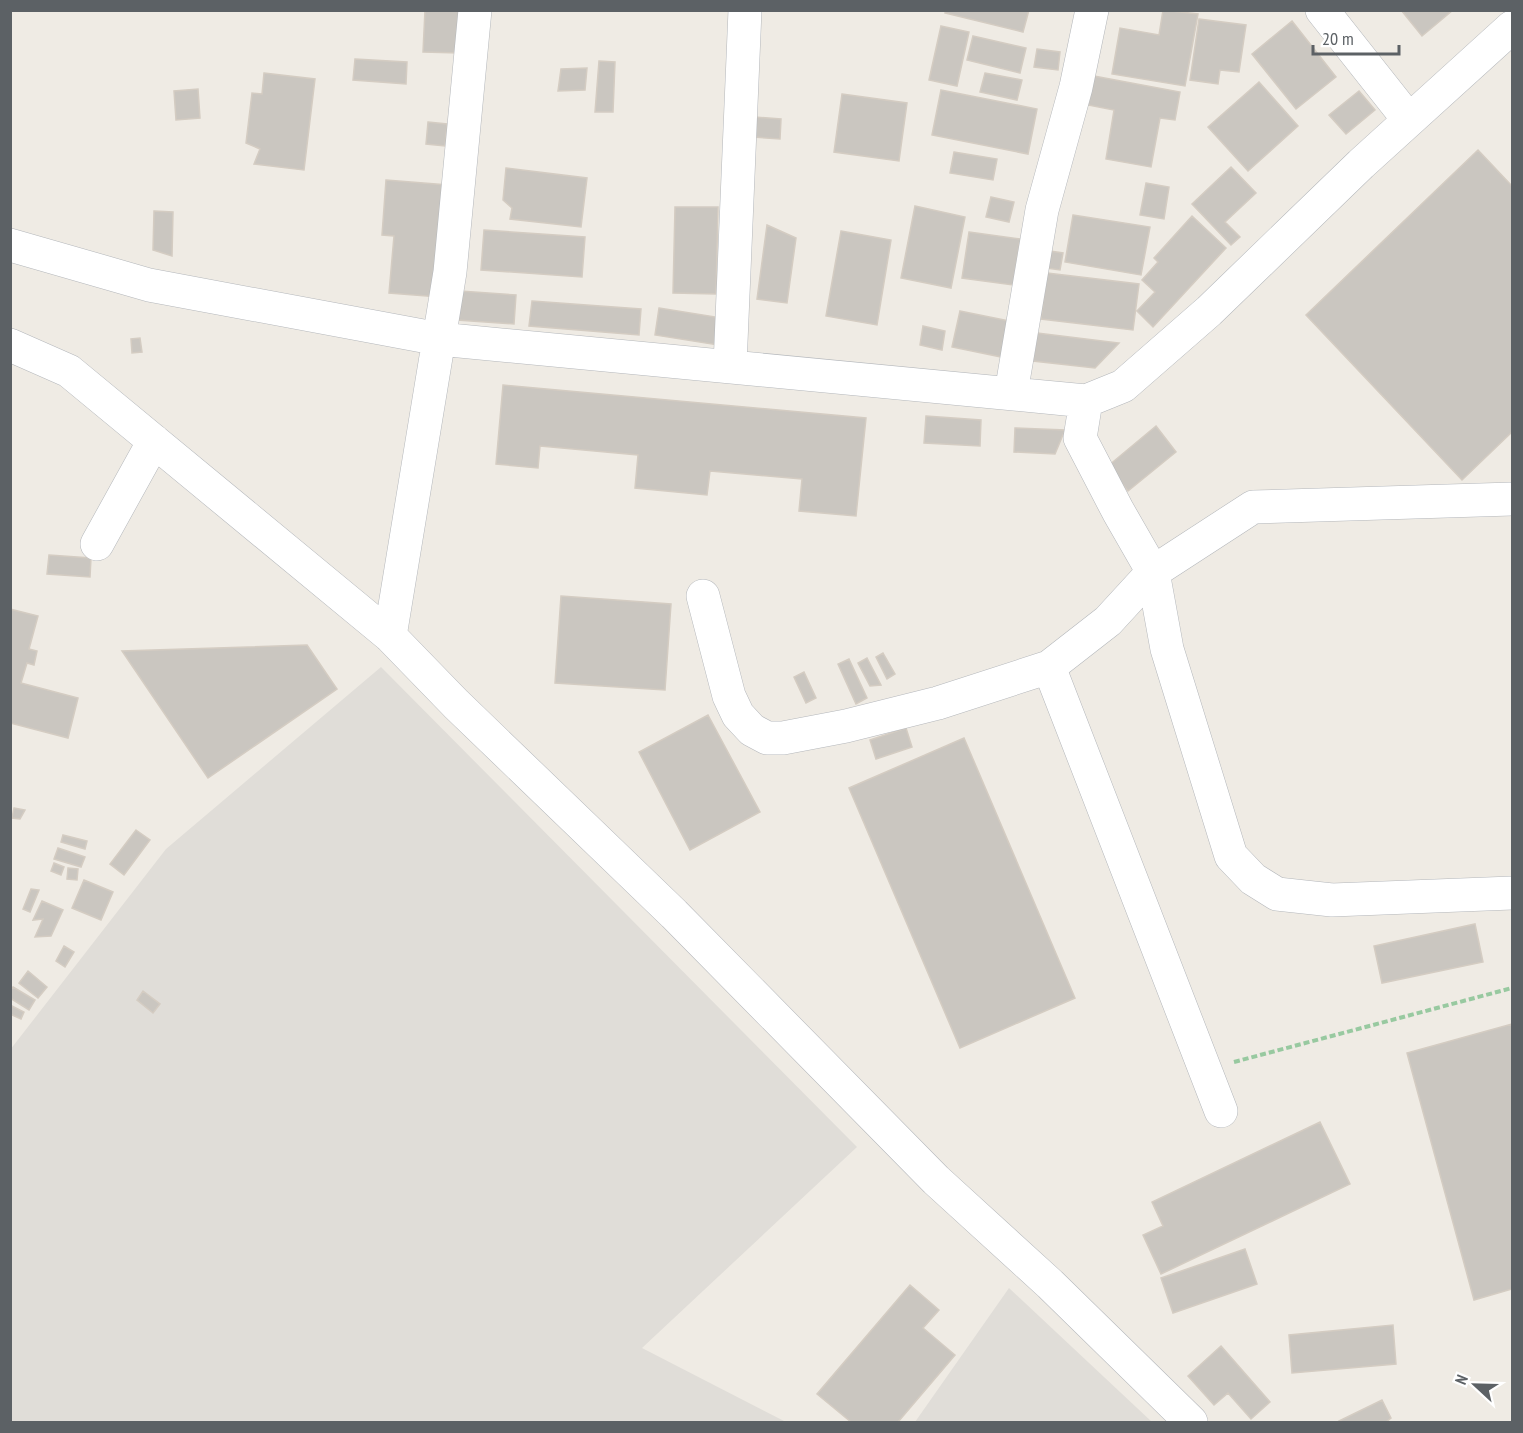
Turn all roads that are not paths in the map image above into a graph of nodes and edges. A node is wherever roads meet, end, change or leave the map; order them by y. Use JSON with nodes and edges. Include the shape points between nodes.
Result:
{"nodes":[{"id":1,"x":475,"y":10,"type":"edge"},
{"id":2,"x":745,"y":10,"type":"edge"},
{"id":3,"x":1092,"y":10,"type":"edge"},
{"id":4,"x":1322,"y":10,"type":"edge"},
{"id":5,"x":1512,"y":27,"type":"edge"},
{"id":6,"x":1409,"y":120,"type":"junction"},
{"id":7,"x":10,"y":245,"type":"edge"},
{"id":8,"x":439,"y":339,"type":"junction"},
{"id":9,"x":10,"y":345,"type":"edge"},
{"id":10,"x":730,"y":366,"type":"junction"},
{"id":11,"x":1011,"y":393,"type":"junction"},
{"id":12,"x":1086,"y":400,"type":"junction"},
{"id":13,"x":154,"y":441,"type":"junction"},
{"id":14,"x":1512,"y":499,"type":"edge"},
{"id":15,"x":97,"y":544,"type":"dead end"},
{"id":16,"x":1153,"y":572,"type":"junction"},
{"id":17,"x":703,"y":596,"type":"dead end"},
{"id":18,"x":390,"y":636,"type":"junction"},
{"id":19,"x":1049,"y":667,"type":"junction"},
{"id":20,"x":1512,"y":893,"type":"edge"},
{"id":21,"x":1221,"y":1111,"type":"dead end"},
{"id":22,"x":1191,"y":1422,"type":"edge"}],
"edges":[{"from":1,"to":8,"type":"street","via":[[450,272]]},
{"from":2,"to":10,"type":"street"},
{"from":3,"to":11,"type":"street","via":[[1076,87],[1042,210]]},
{"from":4,"to":6,"type":"street"},
{"from":5,"to":6,"type":"street"},
{"from":6,"to":12,"type":"street","via":[[1123,386]]},
{"from":7,"to":8,"type":"street","via":[[149,285]]},
{"from":8,"to":10,"type":"street"},
{"from":8,"to":18,"type":"street"},
{"from":9,"to":13,"type":"street","via":[[69,371]]},
{"from":10,"to":11,"type":"street"},
{"from":11,"to":12,"type":"street"},
{"from":12,"to":16,"type":"street","via":[[1080,438]]},
{"from":13,"to":15,"type":"street"},
{"from":13,"to":18,"type":"street"},
{"from":14,"to":16,"type":"street","via":[[1253,507]]},
{"from":16,"to":19,"type":"street","via":[[1108,621]]},
{"from":16,"to":20,"type":"street","via":[[1167,648],[1231,856],[1253,879],[1277,894],[1332,900]]},
{"from":17,"to":19,"type":"street","via":[[733,705],[752,730],[767,738],[783,738],[938,703]]},
{"from":18,"to":22,"type":"street","via":[[674,914],[936,1180],[1050,1284]]},
{"from":19,"to":21,"type":"street"}]}
